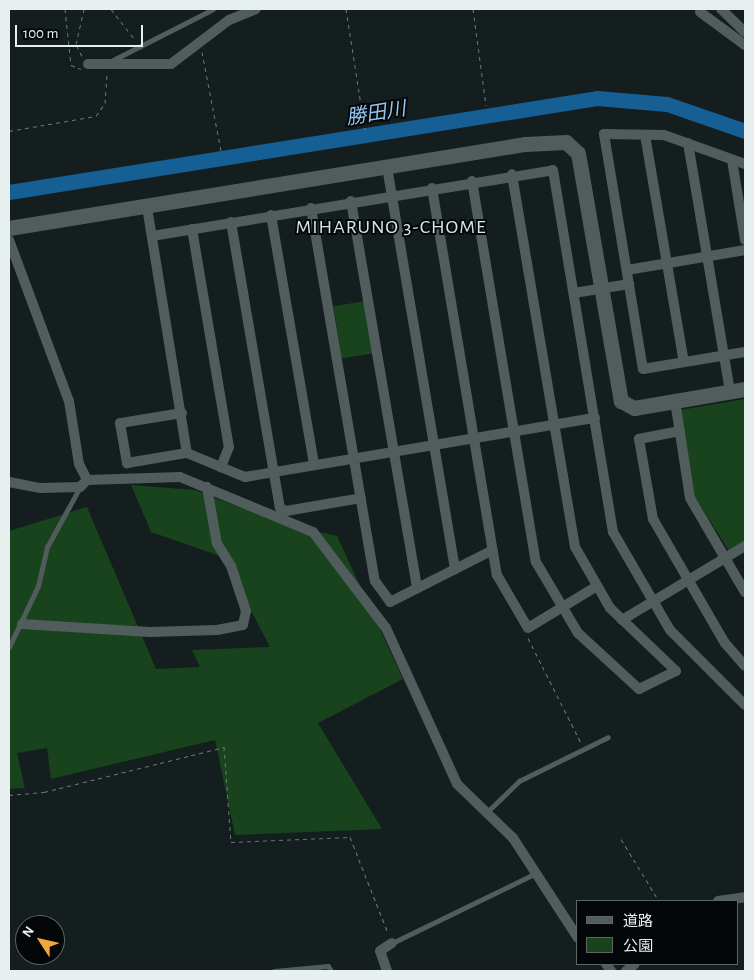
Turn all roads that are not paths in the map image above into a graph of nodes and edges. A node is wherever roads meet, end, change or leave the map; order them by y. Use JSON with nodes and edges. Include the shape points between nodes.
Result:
{"nodes":[{"id":1,"x":213,"y":9,"type":"edge"},
{"id":2,"x":256,"y":9,"type":"edge"},
{"id":3,"x":721,"y":9,"type":"edge"},
{"id":4,"x":700,"y":12,"type":"dead end"},
{"id":5,"x":745,"y":32,"type":"edge"},
{"id":6,"x":745,"y":45,"type":"edge"},
{"id":7,"x":111,"y":63,"type":"junction"},
{"id":8,"x":91,"y":65,"type":"road end"},
{"id":9,"x":645,"y":135,"type":"junction"},
{"id":10,"x":688,"y":143,"type":"junction"},
{"id":11,"x":732,"y":160,"type":"junction"},
{"id":12,"x":745,"y":164,"type":"edge"},
{"id":13,"x":387,"y":167,"type":"junction"},
{"id":14,"x":512,"y":174,"type":"junction"},
{"id":15,"x":472,"y":181,"type":"junction"},
{"id":16,"x":432,"y":188,"type":"junction"},
{"id":17,"x":392,"y":194,"type":"junction"},
{"id":18,"x":351,"y":201,"type":"junction"},
{"id":19,"x":147,"y":207,"type":"junction"},
{"id":20,"x":311,"y":208,"type":"junction"},
{"id":21,"x":271,"y":215,"type":"junction"},
{"id":22,"x":231,"y":222,"type":"junction"},
{"id":23,"x":9,"y":228,"type":"edge"},
{"id":24,"x":192,"y":229,"type":"junction"},
{"id":25,"x":152,"y":236,"type":"junction"},
{"id":26,"x":9,"y":240,"type":"edge"},
{"id":27,"x":745,"y":240,"type":"edge"},
{"id":28,"x":745,"y":250,"type":"edge"},
{"id":29,"x":12,"y":255,"type":"edge"},
{"id":30,"x":707,"y":257,"type":"junction"},
{"id":31,"x":667,"y":264,"type":"junction"},
{"id":32,"x":627,"y":270,"type":"junction"},
{"id":33,"x":629,"y":284,"type":"junction"},
{"id":34,"x":601,"y":289,"type":"junction"},
{"id":35,"x":574,"y":293,"type":"junction"},
{"id":36,"x":745,"y":352,"type":"edge"},
{"id":37,"x":724,"y":355,"type":"junction"},
{"id":38,"x":684,"y":362,"type":"junction"},
{"id":39,"x":745,"y":389,"type":"edge"},
{"id":40,"x":730,"y":392,"type":"junction"},
{"id":41,"x":675,"y":401,"type":"junction"},
{"id":42,"x":182,"y":413,"type":"junction"},
{"id":43,"x":595,"y":418,"type":"junction"},
{"id":44,"x":555,"y":424,"type":"junction"},
{"id":45,"x":514,"y":431,"type":"junction"},
{"id":46,"x":680,"y":431,"type":"junction"},
{"id":47,"x":474,"y":438,"type":"junction"},
{"id":48,"x":434,"y":444,"type":"junction"},
{"id":49,"x":394,"y":452,"type":"junction"},
{"id":50,"x":188,"y":453,"type":"junction"},
{"id":51,"x":354,"y":458,"type":"junction"},
{"id":52,"x":314,"y":465,"type":"junction"},
{"id":53,"x":221,"y":467,"type":"junction"},
{"id":54,"x":274,"y":472,"type":"junction"},
{"id":55,"x":9,"y":482,"type":"edge"},
{"id":56,"x":84,"y":484,"type":"junction"},
{"id":57,"x":208,"y":487,"type":"junction"},
{"id":58,"x":361,"y":498,"type":"junction"},
{"id":59,"x":745,"y":546,"type":"edge"},
{"id":60,"x":493,"y":550,"type":"junction"},
{"id":61,"x":726,"y":558,"type":"junction"},
{"id":62,"x":455,"y":568,"type":"junction"},
{"id":63,"x":689,"y":580,"type":"junction"},
{"id":64,"x":597,"y":586,"type":"junction"},
{"id":65,"x":417,"y":588,"type":"junction"},
{"id":66,"x":745,"y":592,"type":"edge"},
{"id":67,"x":654,"y":601,"type":"junction"},
{"id":68,"x":563,"y":607,"type":"junction"},
{"id":69,"x":622,"y":620,"type":"junction"},
{"id":70,"x":22,"y":624,"type":"junction"},
{"id":71,"x":9,"y":647,"type":"edge"},
{"id":72,"x":745,"y":666,"type":"edge"},
{"id":73,"x":745,"y":705,"type":"edge"},
{"id":74,"x":608,"y":738,"type":"dead end"},
{"id":75,"x":487,"y":813,"type":"junction"},
{"id":76,"x":536,"y":873,"type":"junction"},
{"id":77,"x":745,"y":897,"type":"edge"},
{"id":78,"x":725,"y":900,"type":"edge"},
{"id":79,"x":576,"y":935,"type":"edge"},
{"id":80,"x":392,"y":943,"type":"joint"},
{"id":81,"x":274,"y":971,"type":"edge"},
{"id":82,"x":331,"y":971,"type":"edge"},
{"id":83,"x":386,"y":971,"type":"edge"}],
"edges":[{"from":1,"to":7,"type":"lane"},
{"from":2,"to":7,"type":"street","via":[[229,20],[171,64]]},
{"from":3,"to":5,"type":"street"},
{"from":4,"to":6,"type":"street"},
{"from":7,"to":8,"type":"street"},
{"from":9,"to":10,"type":"street","via":[[664,135]]},
{"from":9,"to":31,"type":"street"},
{"from":9,"to":32,"type":"street","via":[[604,134]]},
{"from":10,"to":11,"type":"street"},
{"from":10,"to":30,"type":"street"},
{"from":11,"to":12,"type":"street"},
{"from":11,"to":27,"type":"street"},
{"from":13,"to":17,"type":"street"},
{"from":13,"to":19,"type":"street"},
{"from":13,"to":34,"type":"street","via":[[525,144],[571,144],[578,154]]},
{"from":14,"to":15,"type":"street"},
{"from":14,"to":35,"type":"street","via":[[553,170]]},
{"from":14,"to":44,"type":"street"},
{"from":15,"to":16,"type":"street"},
{"from":15,"to":45,"type":"street"},
{"from":16,"to":17,"type":"street"},
{"from":16,"to":47,"type":"street"},
{"from":17,"to":18,"type":"street"},
{"from":17,"to":48,"type":"street"},
{"from":18,"to":20,"type":"street"},
{"from":18,"to":49,"type":"street"},
{"from":19,"to":23,"type":"street"},
{"from":19,"to":25,"type":"street"},
{"from":20,"to":21,"type":"street"},
{"from":20,"to":51,"type":"street"},
{"from":21,"to":22,"type":"street"},
{"from":21,"to":52,"type":"street"},
{"from":22,"to":24,"type":"street"},
{"from":22,"to":54,"type":"street"},
{"from":24,"to":25,"type":"street"},
{"from":24,"to":53,"type":"street","via":[[229,447]]},
{"from":25,"to":42,"type":"street"},
{"from":26,"to":29,"type":"street"},
{"from":28,"to":30,"type":"street"},
{"from":29,"to":56,"type":"street","via":[[70,402]]},
{"from":30,"to":31,"type":"street"},
{"from":30,"to":37,"type":"street"},
{"from":31,"to":32,"type":"street"},
{"from":31,"to":38,"type":"street"},
{"from":32,"to":33,"type":"street"},
{"from":33,"to":34,"type":"street"},
{"from":33,"to":38,"type":"street","via":[[644,370]]},
{"from":34,"to":35,"type":"street"},
{"from":34,"to":41,"type":"street","via":[[621,400],[634,408]]},
{"from":35,"to":43,"type":"street"},
{"from":36,"to":37,"type":"street"},
{"from":37,"to":38,"type":"street"},
{"from":37,"to":40,"type":"street"},
{"from":39,"to":40,"type":"street"},
{"from":40,"to":41,"type":"street"},
{"from":41,"to":46,"type":"street"},
{"from":42,"to":50,"type":"street"},
{"from":42,"to":50,"type":"street","via":[[120,423],[127,463]]},
{"from":43,"to":44,"type":"street"},
{"from":43,"to":67,"type":"street","via":[[613,532]]},
{"from":44,"to":45,"type":"street"},
{"from":44,"to":64,"type":"street","via":[[575,547]]},
{"from":45,"to":47,"type":"street"},
{"from":45,"to":68,"type":"street","via":[[536,562]]},
{"from":46,"to":61,"type":"street","via":[[690,498]]},
{"from":46,"to":63,"type":"street","via":[[639,439],[653,519]]},
{"from":47,"to":48,"type":"street"},
{"from":47,"to":60,"type":"street"},
{"from":48,"to":49,"type":"street"},
{"from":48,"to":62,"type":"street"},
{"from":49,"to":51,"type":"street"},
{"from":49,"to":65,"type":"street"},
{"from":50,"to":53,"type":"street"},
{"from":51,"to":52,"type":"street"},
{"from":51,"to":58,"type":"street"},
{"from":52,"to":54,"type":"street"},
{"from":53,"to":54,"type":"street","via":[[245,477]]},
{"from":54,"to":58,"type":"street","via":[[280,508],[286,511]]},
{"from":55,"to":56,"type":"street","via":[[40,488]]},
{"from":56,"to":57,"type":"street","via":[[164,475]]},
{"from":56,"to":70,"type":"lane","via":[[47,547],[38,586]]},
{"from":57,"to":70,"type":"street","via":[[217,544],[246,611],[243,625],[217,630],[150,632]]},
{"from":57,"to":75,"type":"street","via":[[299,524],[326,546],[386,628],[457,784]]},
{"from":58,"to":65,"type":"street","via":[[375,581],[390,602]]},
{"from":59,"to":61,"type":"street"},
{"from":60,"to":62,"type":"street"},
{"from":60,"to":68,"type":"street","via":[[497,576],[528,628]]},
{"from":61,"to":63,"type":"street"},
{"from":61,"to":66,"type":"street"},
{"from":62,"to":65,"type":"street"},
{"from":63,"to":67,"type":"street"},
{"from":63,"to":72,"type":"street","via":[[725,642]]},
{"from":64,"to":68,"type":"street"},
{"from":64,"to":69,"type":"street"},
{"from":67,"to":69,"type":"street"},
{"from":67,"to":73,"type":"street","via":[[670,630]]},
{"from":68,"to":69,"type":"street","via":[[578,633],[639,689],[676,671]]},
{"from":70,"to":71,"type":"lane"},
{"from":74,"to":75,"type":"lane","via":[[519,782]]},
{"from":75,"to":76,"type":"street","via":[[513,838]]},
{"from":76,"to":79,"type":"street"},
{"from":76,"to":80,"type":"lane"},
{"from":77,"to":78,"type":"street"},
{"from":80,"to":83,"type":"street","via":[[380,951]]},
{"from":81,"to":82,"type":"lane","via":[[328,966]]}]}
